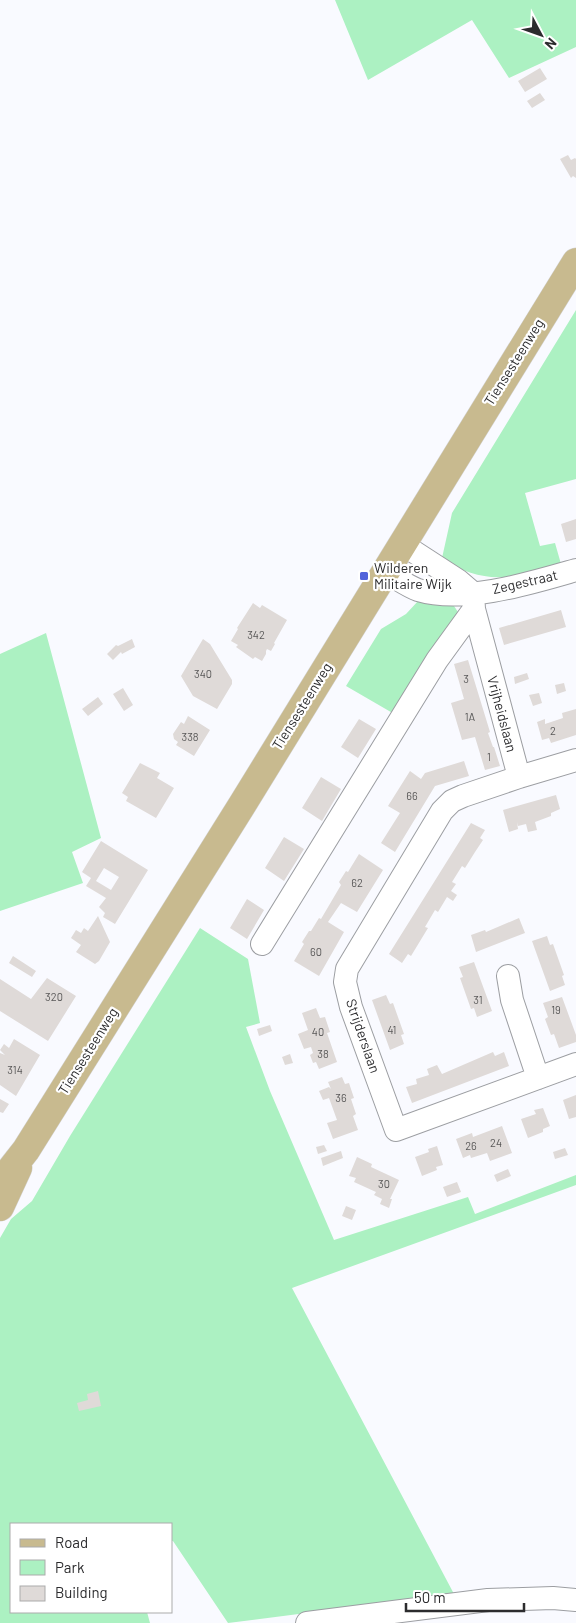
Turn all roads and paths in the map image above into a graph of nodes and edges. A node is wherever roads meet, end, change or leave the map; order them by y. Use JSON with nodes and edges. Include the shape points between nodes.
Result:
{"nodes":[{"id":1,"x":576,"y":262,"type":"edge"},
{"id":2,"x":402,"y":544,"type":"junction"},
{"id":3,"x":576,"y":570,"type":"edge"},
{"id":4,"x":384,"y":572,"type":"junction"},
{"id":5,"x":473,"y":601,"type":"junction"},
{"id":6,"x":576,"y":760,"type":"edge"},
{"id":7,"x":519,"y":777,"type":"junction"},
{"id":8,"x":262,"y":944,"type":"dead end"},
{"id":9,"x":508,"y":976,"type":"dead end"},
{"id":10,"x":576,"y":1064,"type":"edge"},
{"id":11,"x":538,"y":1078,"type":"junction"},
{"id":12,"x":26,"y":1150,"type":"junction"},
{"id":13,"x":0,"y":1183,"type":"edge"},
{"id":14,"x":0,"y":1207,"type":"edge"},
{"id":15,"x":576,"y":1600,"type":"edge"},
{"id":16,"x":307,"y":1623,"type":"edge"}],
"edges":[{"from":1,"to":2,"type":"main road","name":"Tiensesteenweg"},
{"from":2,"to":4,"type":"main road","name":"Tiensesteenweg"},
{"from":2,"to":5,"type":"street","name":"Zegestraat","via":[[459,581]]},
{"from":3,"to":5,"type":"street","name":"Zegestraat"},
{"from":4,"to":5,"type":"street","name":"Zegestraat","via":[[418,589]]},
{"from":4,"to":12,"type":"main road","name":"Tiensesteenweg"},
{"from":5,"to":7,"type":"street","name":"Vrijheidslaan"},
{"from":5,"to":8,"type":"street"},
{"from":6,"to":7,"type":"street"},
{"from":7,"to":11,"type":"street","name":"Strijderslaan","via":[[463,796],[452,801],[442,812],[347,969],[345,982],[351,1008],[396,1130]]},
{"from":9,"to":11,"type":"street","via":[[512,1000]]},
{"from":10,"to":11,"type":"street","name":"Strijderslaan"},
{"from":12,"to":13,"type":"main road","name":"Tiensesteenweg"},
{"from":12,"to":14,"type":"main road","name":"Tiensesteenweg"},
{"from":15,"to":16,"type":"street","via":[[488,1600]]}]}
